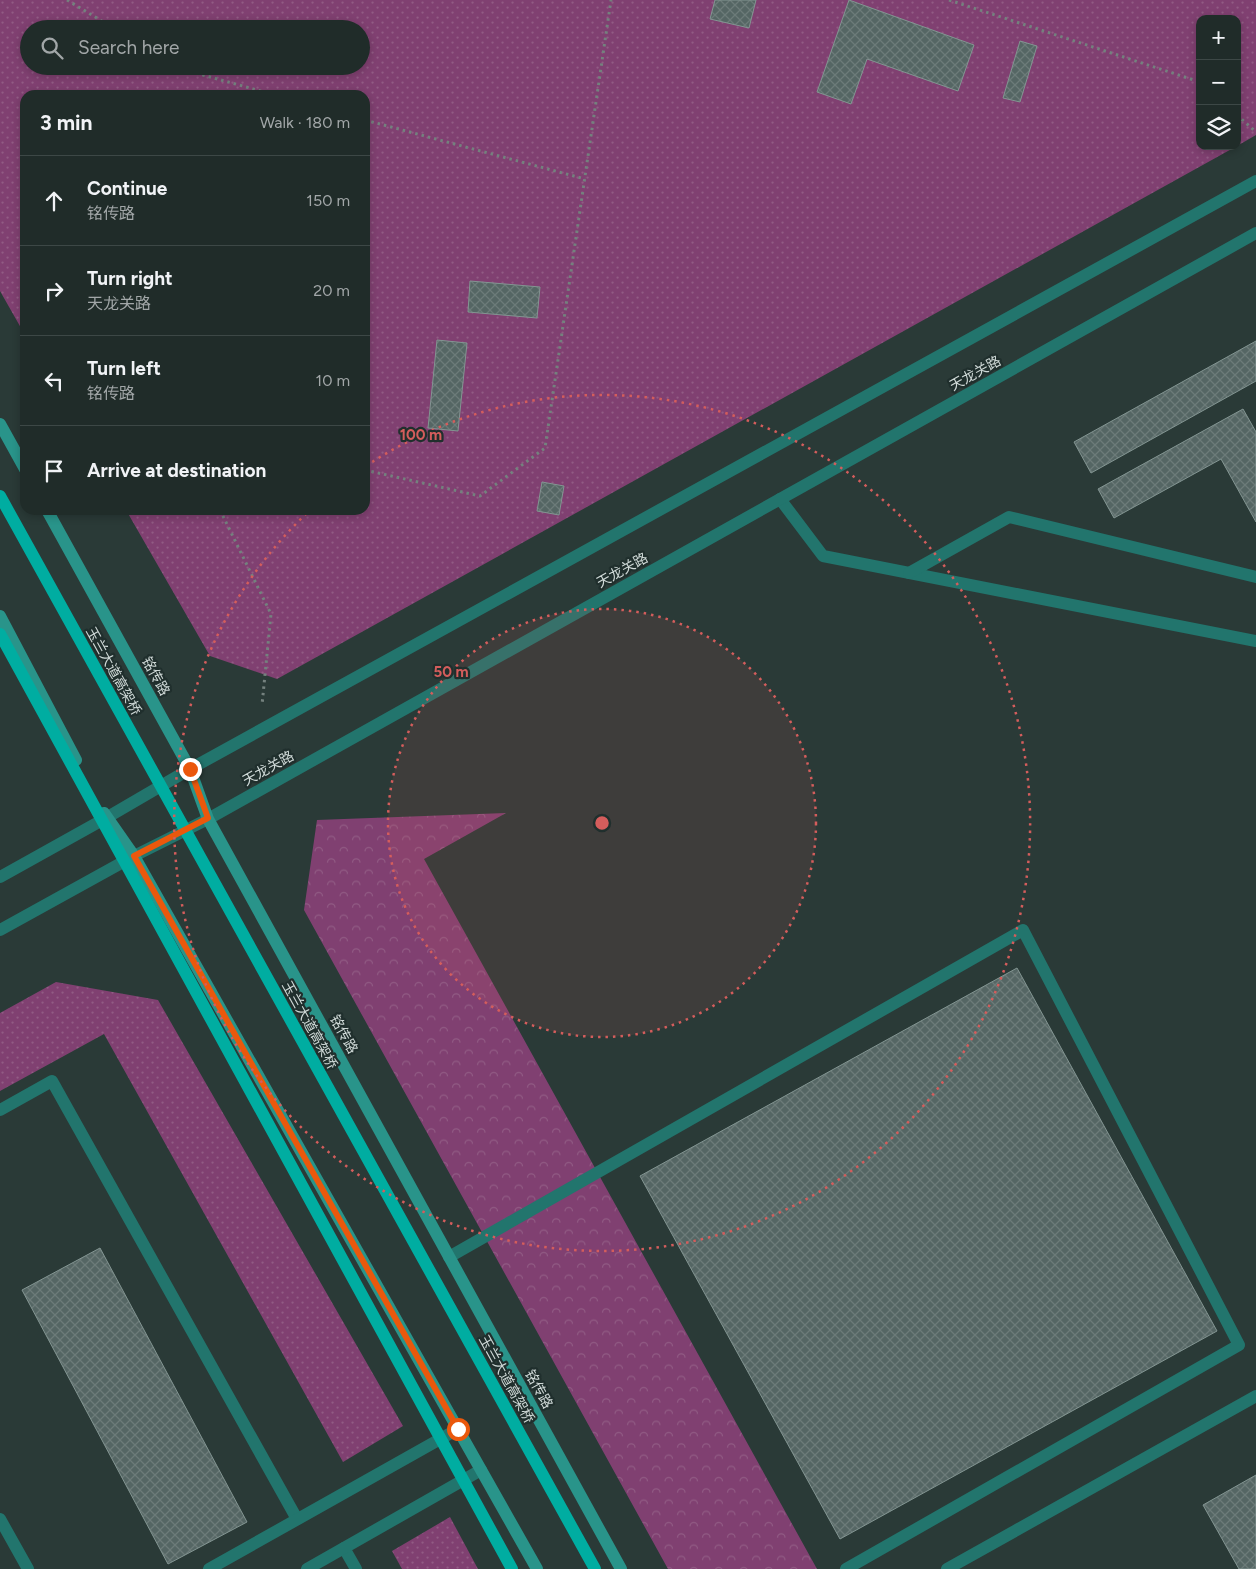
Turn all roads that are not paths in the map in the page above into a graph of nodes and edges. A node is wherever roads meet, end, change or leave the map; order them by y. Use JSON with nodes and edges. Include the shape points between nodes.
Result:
{"nodes":[{"id":1,"x":1256,"y":181,"type":"edge"},
{"id":2,"x":1256,"y":233,"type":"edge"},
{"id":3,"x":0,"y":424,"type":"edge"},
{"id":4,"x":20,"y":460,"type":"edge"},
{"id":5,"x":0,"y":496,"type":"edge"},
{"id":6,"x":780,"y":499,"type":"junction"},
{"id":7,"x":51,"y":515,"type":"edge"},
{"id":8,"x":909,"y":573,"type":"junction"},
{"id":9,"x":1256,"y":577,"type":"edge"},
{"id":10,"x":0,"y":616,"type":"edge"},
{"id":11,"x":0,"y":634,"type":"edge"},
{"id":12,"x":1256,"y":641,"type":"edge"},
{"id":13,"x":190,"y":769,"type":"junction"},
{"id":14,"x":106,"y":818,"type":"junction"},
{"id":15,"x":208,"y":818,"type":"junction"},
{"id":16,"x":134,"y":856,"type":"junction"},
{"id":17,"x":0,"y":877,"type":"edge"},
{"id":18,"x":0,"y":930,"type":"edge"},
{"id":19,"x":0,"y":1110,"type":"edge"},
{"id":20,"x":450,"y":1257,"type":"junction"},
{"id":21,"x":1256,"y":1396,"type":"edge"},
{"id":22,"x":458,"y":1429,"type":"junction"},
{"id":23,"x":481,"y":1470,"type":"junction"},
{"id":24,"x":0,"y":1519,"type":"edge"},
{"id":25,"x":297,"y":1520,"type":"junction"},
{"id":26,"x":344,"y":1548,"type":"junction"},
{"id":27,"x":28,"y":1569,"type":"edge"},
{"id":28,"x":209,"y":1569,"type":"edge"},
{"id":29,"x":307,"y":1569,"type":"edge"},
{"id":30,"x":356,"y":1569,"type":"edge"},
{"id":31,"x":512,"y":1569,"type":"edge"},
{"id":32,"x":537,"y":1569,"type":"edge"},
{"id":33,"x":595,"y":1569,"type":"edge"},
{"id":34,"x":621,"y":1569,"type":"edge"},
{"id":35,"x":846,"y":1569,"type":"edge"},
{"id":36,"x":947,"y":1569,"type":"edge"}],
"edges":[{"from":1,"to":13,"type":"street"},
{"from":2,"to":6,"type":"street","name":"天龙关路"},
{"from":3,"to":4,"type":"main road"},
{"from":5,"to":33,"type":"main road","name":"玉兰大道高架桥","bridge":true},
{"from":6,"to":8,"type":"street","via":[[823,556]]},
{"from":6,"to":15,"type":"street","name":"天龙关路"},
{"from":7,"to":13,"type":"main road","name":"铭传路"},
{"from":8,"to":9,"type":"street","via":[[1009,517]]},
{"from":8,"to":12,"type":"street"},
{"from":10,"to":14,"type":"main road"},
{"from":11,"to":31,"type":"main road","bridge":true},
{"from":13,"to":14,"type":"street"},
{"from":13,"to":15,"type":"main road","name":"铭传路"},
{"from":14,"to":16,"type":"main road"},
{"from":14,"to":17,"type":"street"},
{"from":15,"to":16,"type":"street","name":"天龙关路"},
{"from":15,"to":20,"type":"main road","name":"铭传路"},
{"from":16,"to":18,"type":"street","name":"天龙关路"},
{"from":16,"to":22,"type":"main road"},
{"from":19,"to":25,"type":"street","via":[[52,1081]]},
{"from":20,"to":34,"type":"main road","name":"铭传路"},
{"from":20,"to":35,"type":"street","via":[[1023,930],[1239,1344]]},
{"from":21,"to":36,"type":"street"},
{"from":22,"to":23,"type":"main road"},
{"from":22,"to":25,"type":"street"},
{"from":23,"to":26,"type":"street"},
{"from":23,"to":32,"type":"main road"},
{"from":24,"to":27,"type":"street"},
{"from":25,"to":28,"type":"street"},
{"from":26,"to":29,"type":"street"},
{"from":26,"to":30,"type":"street"}]}
